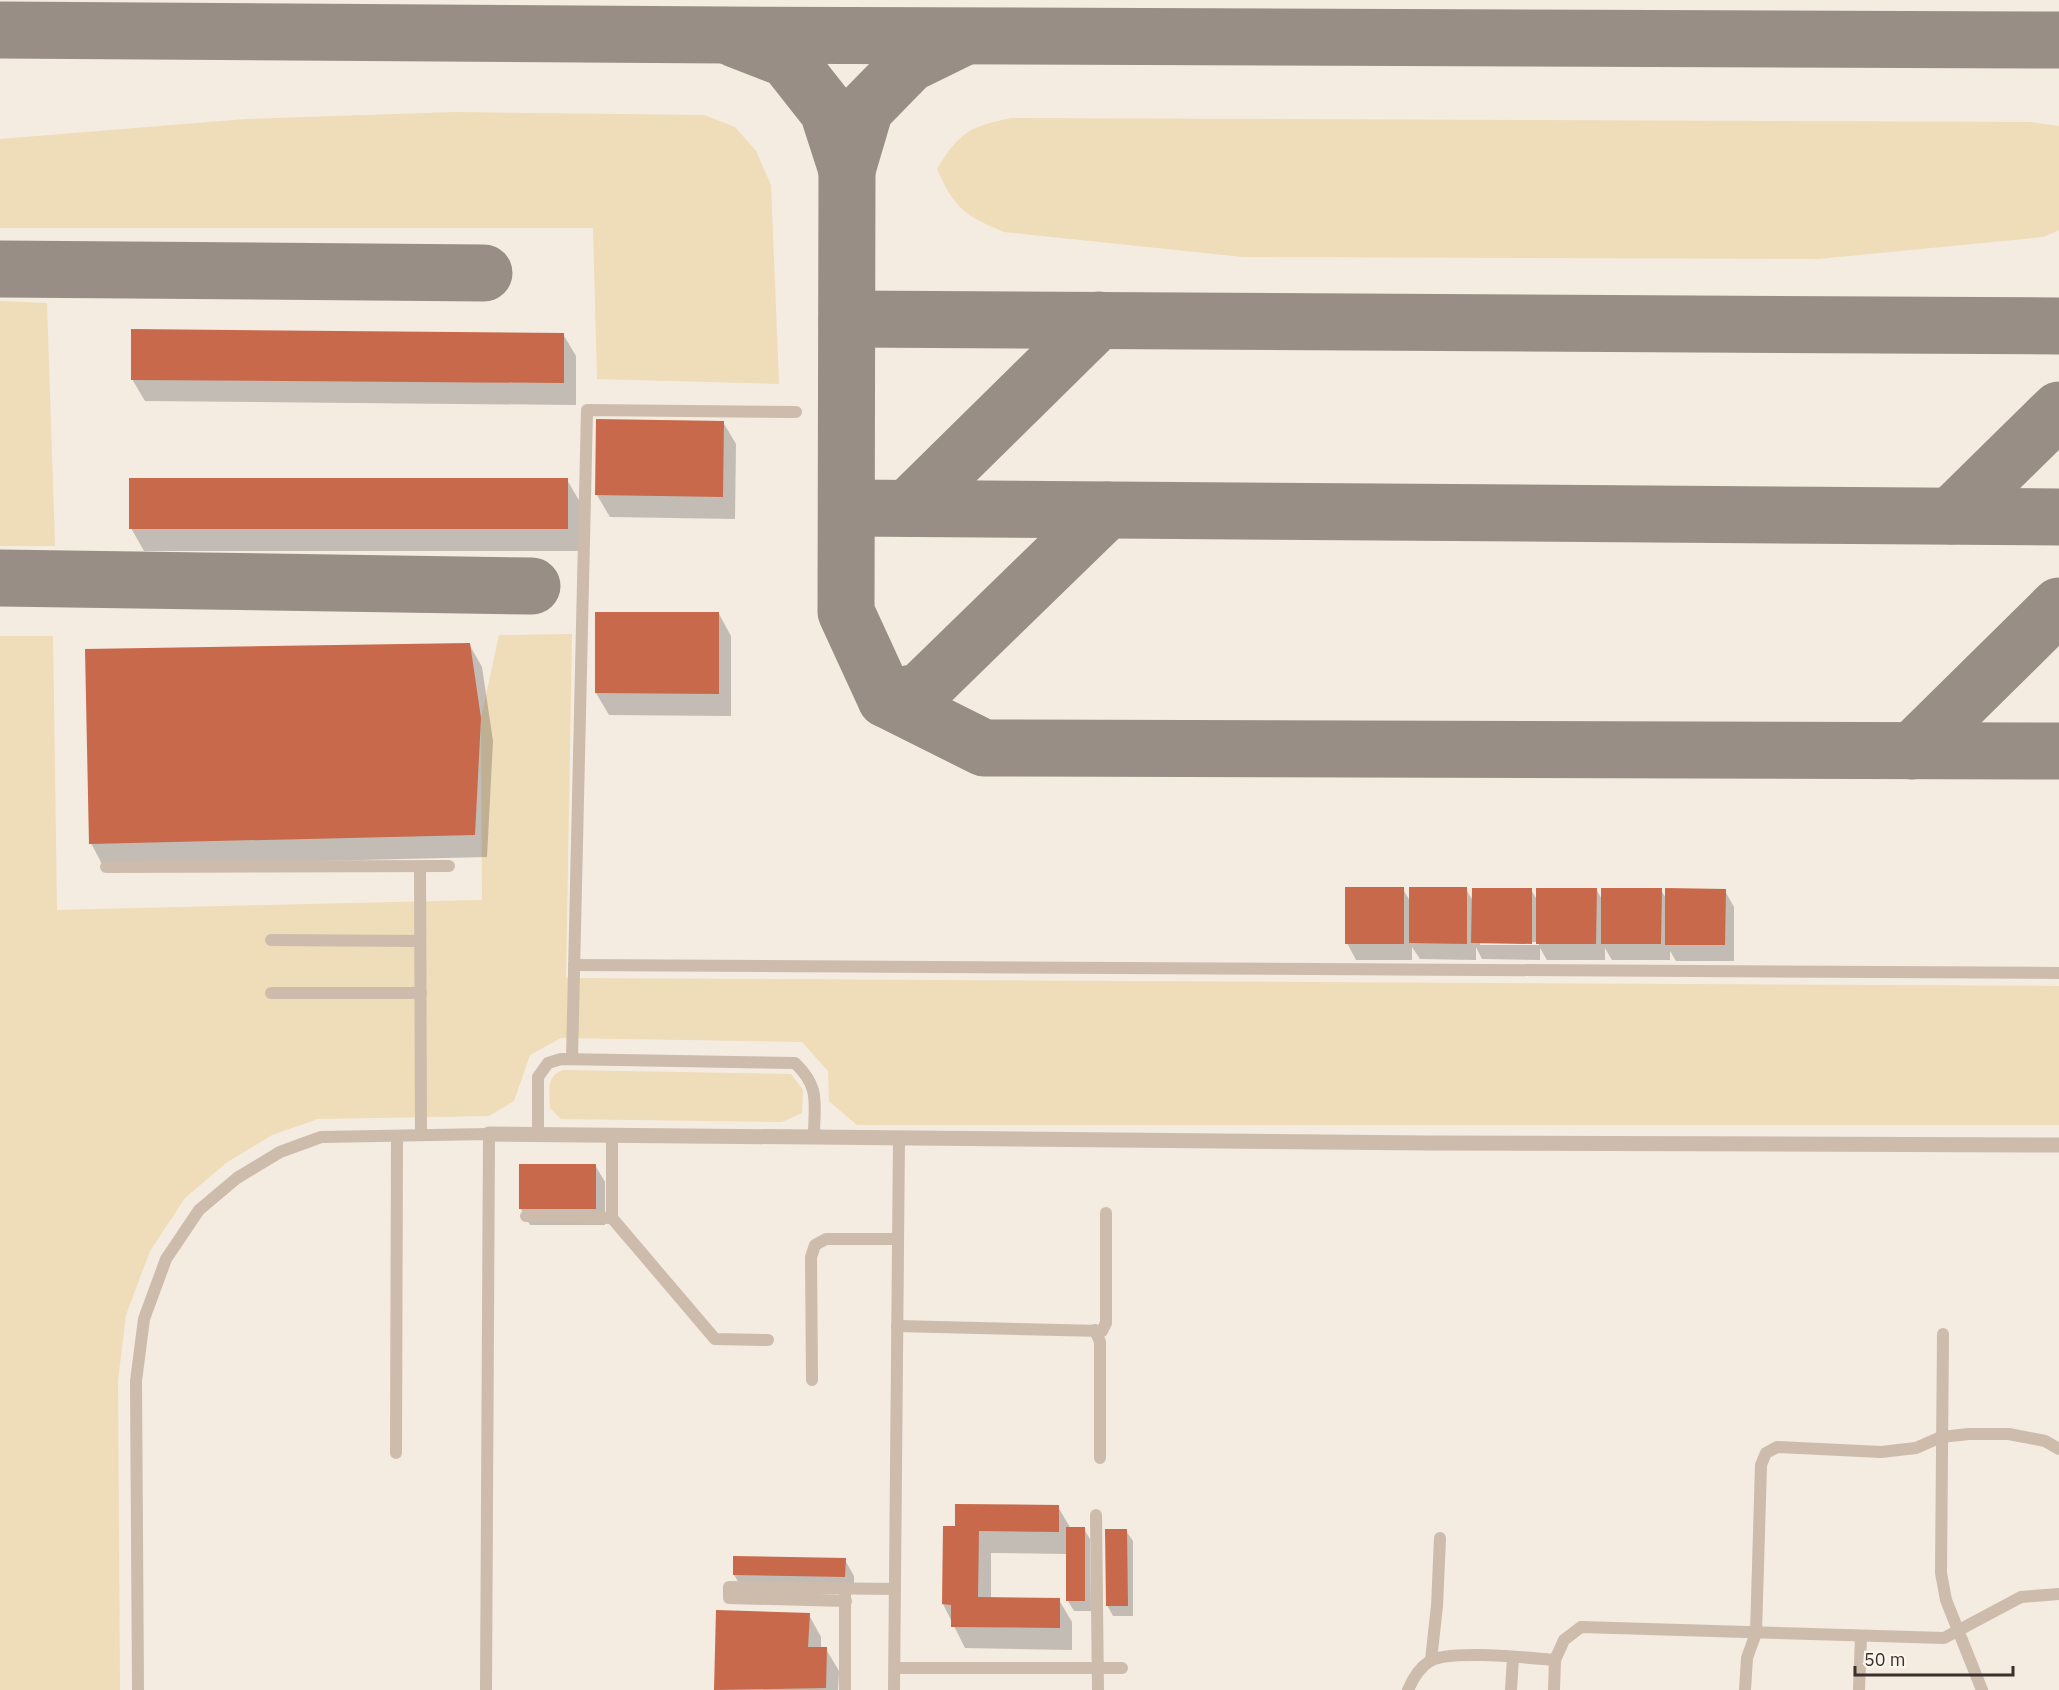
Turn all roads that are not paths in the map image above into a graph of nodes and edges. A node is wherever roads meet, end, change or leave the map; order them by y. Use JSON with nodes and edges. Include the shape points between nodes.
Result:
{"nodes":[{"id":1,"x":796,"y":412,"type":"dead end"},
{"id":2,"x":420,"y":866,"type":"junction"},
{"id":3,"x":449,"y":866,"type":"dead end"},
{"id":4,"x":105,"y":867,"type":"dead end"},
{"id":5,"x":271,"y":939,"type":"dead end"},
{"id":6,"x":420,"y":941,"type":"junction"},
{"id":7,"x":574,"y":965,"type":"junction"},
{"id":8,"x":2059,"y":973,"type":"edge"},
{"id":9,"x":271,"y":993,"type":"dead end"},
{"id":10,"x":421,"y":993,"type":"junction"},
{"id":11,"x":572,"y":1059,"type":"junction"},
{"id":12,"x":538,"y":1133,"type":"junction"},
{"id":13,"x":489,"y":1134,"type":"junction"},
{"id":14,"x":612,"y":1134,"type":"junction"},
{"id":15,"x":421,"y":1135,"type":"junction"},
{"id":16,"x":398,"y":1136,"type":"junction"},
{"id":17,"x":814,"y":1137,"type":"junction"},
{"id":18,"x":899,"y":1138,"type":"junction"},
{"id":19,"x":2059,"y":1144,"type":"edge"},
{"id":20,"x":1106,"y":1213,"type":"dead end"},
{"id":21,"x":526,"y":1216,"type":"dead end"},
{"id":22,"x":612,"y":1218,"type":"junction"},
{"id":23,"x":898,"y":1239,"type":"junction"},
{"id":24,"x":897,"y":1326,"type":"junction"},
{"id":25,"x":1095,"y":1330,"type":"junction"},
{"id":26,"x":1943,"y":1334,"type":"dead end"},
{"id":27,"x":768,"y":1340,"type":"dead end"},
{"id":28,"x":812,"y":1380,"type":"dead end"},
{"id":29,"x":1941,"y":1437,"type":"junction"},
{"id":30,"x":2059,"y":1449,"type":"edge"},
{"id":31,"x":396,"y":1453,"type":"dead end"},
{"id":32,"x":1100,"y":1458,"type":"dead end"},
{"id":33,"x":1096,"y":1515,"type":"dead end"},
{"id":34,"x":1440,"y":1538,"type":"dead end"},
{"id":35,"x":895,"y":1589,"type":"junction"},
{"id":36,"x":2059,"y":1594,"type":"edge"},
{"id":37,"x":845,"y":1595,"type":"junction"},
{"id":38,"x":1960,"y":1632,"type":"junction"},
{"id":39,"x":1756,"y":1633,"type":"junction"},
{"id":40,"x":1861,"y":1637,"type":"junction"},
{"id":41,"x":1513,"y":1658,"type":"junction"},
{"id":42,"x":1431,"y":1660,"type":"junction"},
{"id":43,"x":1555,"y":1660,"type":"junction"},
{"id":44,"x":894,"y":1668,"type":"junction"},
{"id":45,"x":1098,"y":1668,"type":"junction"},
{"id":46,"x":1122,"y":1668,"type":"dead end"},
{"id":47,"x":138,"y":1690,"type":"edge"},
{"id":48,"x":486,"y":1690,"type":"edge"},
{"id":49,"x":845,"y":1690,"type":"edge"},
{"id":50,"x":894,"y":1690,"type":"edge"},
{"id":51,"x":1098,"y":1690,"type":"edge"},
{"id":52,"x":1408,"y":1690,"type":"edge"},
{"id":53,"x":1511,"y":1690,"type":"edge"},
{"id":54,"x":1554,"y":1690,"type":"edge"},
{"id":55,"x":1745,"y":1690,"type":"edge"},
{"id":56,"x":1859,"y":1690,"type":"edge"},
{"id":57,"x":1982,"y":1690,"type":"edge"}],
"edges":[{"from":1,"to":7,"type":"lane","via":[[587,410]]},
{"from":2,"to":3,"type":"lane"},
{"from":2,"to":4,"type":"lane"},
{"from":2,"to":6,"type":"lane"},
{"from":5,"to":6,"type":"lane"},
{"from":6,"to":10,"type":"lane"},
{"from":7,"to":8,"type":"lane"},
{"from":7,"to":11,"type":"lane"},
{"from":9,"to":10,"type":"lane"},
{"from":10,"to":15,"type":"lane"},
{"from":11,"to":12,"type":"lane","via":[[548,1064],[538,1077]]},
{"from":11,"to":17,"type":"lane","via":[[795,1063],[808,1075],[814,1088]]},
{"from":12,"to":13,"type":"street"},
{"from":12,"to":14,"type":"street"},
{"from":13,"to":15,"type":"lane"},
{"from":13,"to":48,"type":"lane"},
{"from":14,"to":17,"type":"street"},
{"from":14,"to":22,"type":"lane"},
{"from":15,"to":16,"type":"lane"},
{"from":16,"to":31,"type":"lane"},
{"from":16,"to":47,"type":"lane","via":[[321,1137],[280,1152],[237,1178],[198,1210],[166,1259],[144,1319],[136,1382]]},
{"from":17,"to":18,"type":"street"},
{"from":18,"to":19,"type":"street"},
{"from":18,"to":23,"type":"lane"},
{"from":20,"to":25,"type":"lane","via":[[1106,1323],[1102,1330]]},
{"from":21,"to":22,"type":"lane"},
{"from":22,"to":27,"type":"lane","via":[[715,1339]]},
{"from":23,"to":24,"type":"lane"},
{"from":23,"to":28,"type":"lane","via":[[826,1239],[815,1245],[811,1257]]},
{"from":24,"to":25,"type":"lane"},
{"from":24,"to":35,"type":"lane"},
{"from":25,"to":32,"type":"lane","via":[[1100,1342]]},
{"from":26,"to":29,"type":"lane"},
{"from":29,"to":30,"type":"lane","via":[[2009,1434],[2045,1441]]},
{"from":29,"to":38,"type":"lane","via":[[1941,1573],[1946,1600]]},
{"from":29,"to":39,"type":"lane","via":[[1916,1448],[1881,1452],[1777,1448],[1766,1453],[1761,1465]]},
{"from":33,"to":45,"type":"lane"},
{"from":34,"to":42,"type":"lane"},
{"from":35,"to":37,"type":"lane"},
{"from":35,"to":44,"type":"lane"},
{"from":36,"to":38,"type":"lane","via":[[2021,1597]]},
{"from":37,"to":37,"type":"lane","via":[[729,1598],[729,1587]]},
{"from":37,"to":49,"type":"lane"},
{"from":38,"to":40,"type":"lane","via":[[1944,1638]]},
{"from":38,"to":57,"type":"lane"},
{"from":39,"to":40,"type":"lane"},
{"from":39,"to":43,"type":"lane","via":[[1581,1627],[1564,1640]]},
{"from":39,"to":55,"type":"lane","via":[[1747,1658]]},
{"from":40,"to":56,"type":"lane"},
{"from":41,"to":42,"type":"lane","via":[[1454,1655]]},
{"from":41,"to":43,"type":"lane"},
{"from":41,"to":53,"type":"lane"},
{"from":42,"to":52,"type":"lane","via":[[1413,1676]]},
{"from":43,"to":54,"type":"lane"},
{"from":44,"to":45,"type":"lane"},
{"from":44,"to":50,"type":"lane"},
{"from":45,"to":46,"type":"lane"},
{"from":45,"to":51,"type":"lane"}]}
